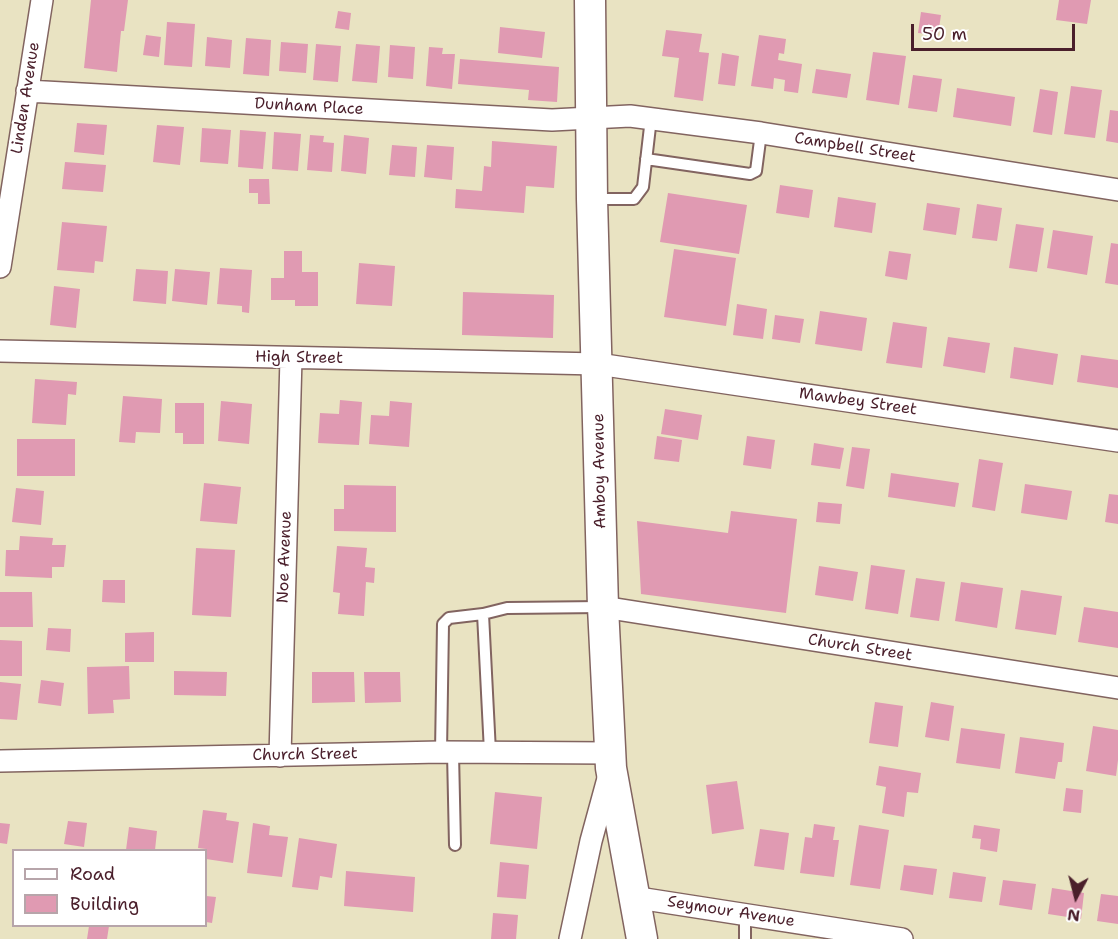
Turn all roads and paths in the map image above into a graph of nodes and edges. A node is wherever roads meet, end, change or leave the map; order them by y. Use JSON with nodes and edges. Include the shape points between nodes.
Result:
{"nodes":[{"id":1,"x":42,"y":0,"type":"edge"},
{"id":2,"x":590,"y":0,"type":"edge"},
{"id":3,"x":27,"y":92,"type":"junction"},
{"id":4,"x":591,"y":118,"type":"junction"},
{"id":5,"x":651,"y":118,"type":"junction"},
{"id":6,"x":761,"y":133,"type":"junction"},
{"id":7,"x":646,"y":159,"type":"junction"},
{"id":8,"x":1118,"y":190,"type":"edge"},
{"id":9,"x":592,"y":199,"type":"junction"},
{"id":10,"x":0,"y":267,"type":"edge"},
{"id":11,"x":0,"y":351,"type":"edge"},
{"id":12,"x":291,"y":357,"type":"junction"},
{"id":13,"x":598,"y":364,"type":"junction"},
{"id":14,"x":1118,"y":441,"type":"edge"},
{"id":15,"x":603,"y":607,"type":"junction"},
{"id":16,"x":483,"y":614,"type":"junction"},
{"id":17,"x":1118,"y":688,"type":"edge"},
{"id":18,"x":447,"y":752,"type":"junction"},
{"id":19,"x":490,"y":752,"type":"junction"},
{"id":20,"x":280,"y":756,"type":"junction"},
{"id":21,"x":0,"y":761,"type":"edge"},
{"id":22,"x":610,"y":761,"type":"junction"},
{"id":23,"x":455,"y":845,"type":"dead end"},
{"id":24,"x":633,"y":897,"type":"junction"},
{"id":25,"x":745,"y":915,"type":"junction"},
{"id":26,"x":570,"y":939,"type":"edge"},
{"id":27,"x":642,"y":939,"type":"edge"},
{"id":28,"x":745,"y":939,"type":"edge"},
{"id":29,"x":902,"y":939,"type":"edge"}],
"edges":[{"from":1,"to":3,"type":"street","name":"Linden Avenue"},
{"from":2,"to":4,"type":"main road","name":"Amboy Avenue"},
{"from":3,"to":4,"type":"street","name":"Dunham Place","via":[[552,120]]},
{"from":3,"to":10,"type":"street","name":"Linden Avenue"},
{"from":4,"to":5,"type":"street","name":"Campbell Street"},
{"from":4,"to":9,"type":"main road","name":"Amboy Avenue"},
{"from":5,"to":6,"type":"street","name":"Campbell Street"},
{"from":5,"to":7,"type":"lane"},
{"from":6,"to":7,"type":"lane","via":[[756,171],[750,174]]},
{"from":6,"to":8,"type":"street","name":"Campbell Street"},
{"from":7,"to":9,"type":"lane","via":[[643,186],[634,199]]},
{"from":9,"to":13,"type":"main road","name":"Amboy Avenue"},
{"from":11,"to":12,"type":"street","name":"High Street"},
{"from":12,"to":13,"type":"street","name":"High Street"},
{"from":12,"to":20,"type":"street","name":"Noe Avenue"},
{"from":13,"to":14,"type":"street","name":"Mawbey Street"},
{"from":13,"to":15,"type":"main road","name":"Amboy Avenue"},
{"from":15,"to":16,"type":"lane","via":[[507,608]]},
{"from":15,"to":17,"type":"street","name":"Church Street"},
{"from":15,"to":22,"type":"main road","name":"Amboy Avenue"},
{"from":16,"to":18,"type":"lane","via":[[449,618],[444,624]]},
{"from":16,"to":19,"type":"lane"},
{"from":18,"to":19,"type":"street","name":"Church Street"},
{"from":18,"to":20,"type":"street","name":"Church Street"},
{"from":18,"to":23,"type":"lane"},
{"from":19,"to":22,"type":"street","name":"Church Street"},
{"from":20,"to":21,"type":"street","name":"Church Street"},
{"from":22,"to":24,"type":"main road","name":"Amboy Avenue"},
{"from":22,"to":26,"type":"street"},
{"from":24,"to":25,"type":"street","name":"Seymour Avenue"},
{"from":24,"to":27,"type":"main road","name":"Amboy Avenue"},
{"from":25,"to":28,"type":"lane"},
{"from":25,"to":29,"type":"street","name":"Seymour Avenue"}]}
